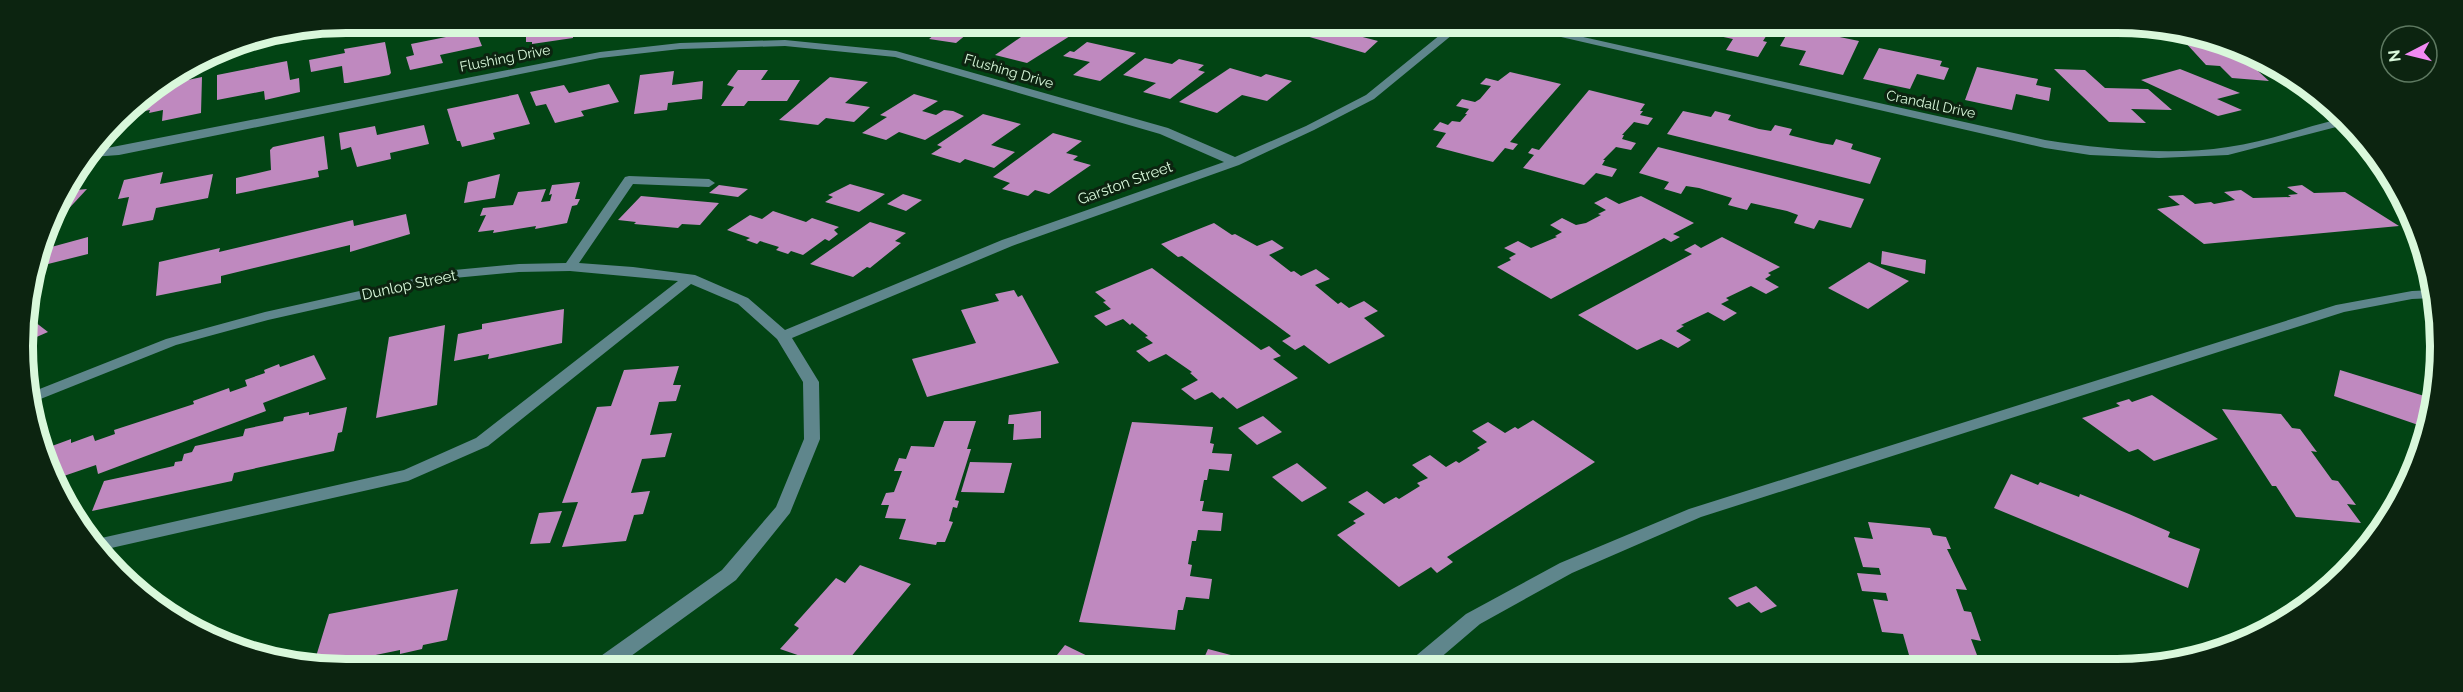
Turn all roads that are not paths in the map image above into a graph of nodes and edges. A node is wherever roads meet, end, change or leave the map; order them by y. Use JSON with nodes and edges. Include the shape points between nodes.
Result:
{"nodes":[{"id":1,"x":1449,"y":33,"type":"edge"},
{"id":2,"x":1549,"y":33,"type":"edge"},
{"id":3,"x":2336,"y":123,"type":"edge"},
{"id":4,"x":100,"y":153,"type":"edge"},
{"id":5,"x":1235,"y":162,"type":"junction"},
{"id":6,"x":709,"y":183,"type":"dead end"},
{"id":7,"x":570,"y":267,"type":"junction"},
{"id":8,"x":690,"y":278,"type":"junction"},
{"id":9,"x":2425,"y":294,"type":"edge"},
{"id":10,"x":783,"y":336,"type":"junction"},
{"id":11,"x":37,"y":395,"type":"edge"},
{"id":12,"x":104,"y":543,"type":"edge"},
{"id":13,"x":612,"y":659,"type":"edge"},
{"id":14,"x":1426,"y":659,"type":"edge"}],
"edges":[{"from":1,"to":5,"type":"street","name":"Garston Street","via":[[1370,97]]},
{"from":2,"to":3,"type":"street","name":"Crandall Drive","via":[[2090,151],[2228,151]]},
{"from":4,"to":5,"type":"street","name":"Flushing Drive","via":[[600,55],[680,46],[785,43],[896,54],[1164,131]]},
{"from":5,"to":10,"type":"street","name":"Garston Street","via":[[1007,243]]},
{"from":6,"to":7,"type":"street","via":[[629,180]]},
{"from":7,"to":8,"type":"street","name":"Dunlop Street"},
{"from":7,"to":11,"type":"street","name":"Dunlop Street","via":[[454,274],[265,316],[171,342]]},
{"from":8,"to":10,"type":"street","name":"Dunlop Street","via":[[743,301]]},
{"from":8,"to":12,"type":"street","via":[[482,442],[408,475]]},
{"from":9,"to":14,"type":"street","via":[[2341,309],[1695,513],[1566,568],[1483,613]]},
{"from":10,"to":13,"type":"street","name":"Dunlop Street","via":[[811,382],[812,428],[812,439],[784,509],[729,575]]}]}
